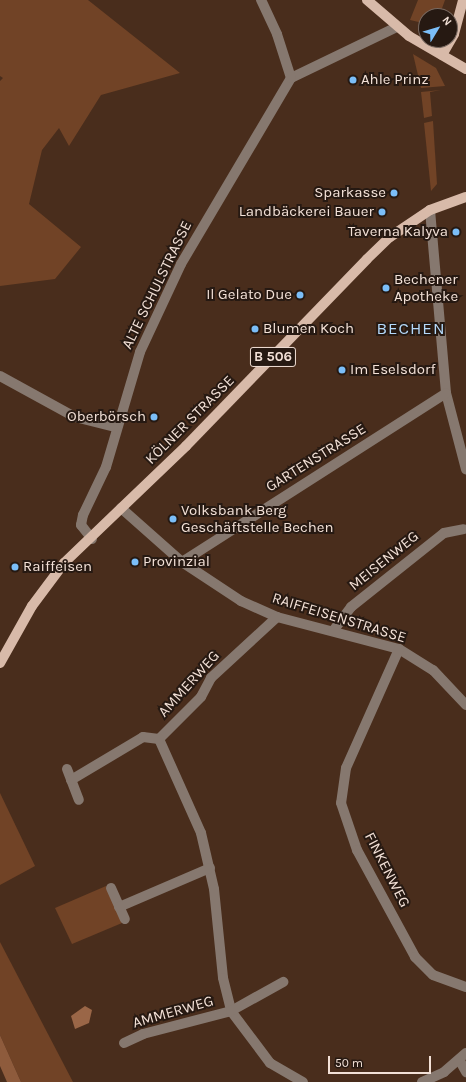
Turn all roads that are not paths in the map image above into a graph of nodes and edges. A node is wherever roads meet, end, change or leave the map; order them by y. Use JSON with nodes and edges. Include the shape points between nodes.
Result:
{"nodes":[{"id":1,"x":261,"y":0,"type":"edge"},
{"id":2,"x":367,"y":0,"type":"edge"},
{"id":3,"x":463,"y":0,"type":"edge"},
{"id":4,"x":397,"y":27,"type":"junction"},
{"id":5,"x":442,"y":55,"type":"junction"},
{"id":6,"x":466,"y":69,"type":"edge"},
{"id":7,"x":291,"y":78,"type":"junction"},
{"id":8,"x":466,"y":197,"type":"edge"},
{"id":9,"x":430,"y":210,"type":"junction"},
{"id":10,"x":0,"y":376,"type":"edge"},
{"id":11,"x":446,"y":393,"type":"junction"},
{"id":12,"x":115,"y":427,"type":"junction"},
{"id":13,"x":466,"y":469,"type":"edge"},
{"id":14,"x":121,"y":508,"type":"junction"},
{"id":15,"x":464,"y":529,"type":"dead end"},
{"id":16,"x":92,"y":539,"type":"junction"},
{"id":17,"x":182,"y":562,"type":"junction"},
{"id":18,"x":277,"y":617,"type":"junction"},
{"id":19,"x":333,"y":631,"type":"junction"},
{"id":20,"x":399,"y":649,"type":"junction"},
{"id":21,"x":0,"y":663,"type":"edge"},
{"id":22,"x":466,"y":705,"type":"edge"},
{"id":23,"x":159,"y":739,"type":"junction"},
{"id":24,"x":67,"y":769,"type":"dead end"},
{"id":25,"x":71,"y":780,"type":"junction"},
{"id":26,"x":79,"y":800,"type":"dead end"},
{"id":27,"x":210,"y":868,"type":"junction"},
{"id":28,"x":111,"y":888,"type":"dead end"},
{"id":29,"x":119,"y":907,"type":"junction"},
{"id":30,"x":125,"y":919,"type":"dead end"},
{"id":31,"x":283,"y":982,"type":"dead end"},
{"id":32,"x":466,"y":987,"type":"edge"},
{"id":33,"x":231,"y":1011,"type":"junction"},
{"id":34,"x":124,"y":1043,"type":"dead end"},
{"id":35,"x":463,"y":1057,"type":"edge"},
{"id":36,"x":466,"y":1072,"type":"edge"},
{"id":37,"x":303,"y":1082,"type":"edge"},
{"id":38,"x":422,"y":1082,"type":"edge"}],
"edges":[{"from":1,"to":7,"type":"street","via":[[277,34]]},
{"from":2,"to":4,"type":"main road"},
{"from":3,"to":5,"type":"main road","via":[[454,34]]},
{"from":4,"to":5,"type":"main road"},
{"from":4,"to":7,"type":"street"},
{"from":5,"to":6,"type":"main road"},
{"from":7,"to":12,"type":"street","name":"ALTE SCHULSTRASSE","via":[[181,264],[140,352]]},
{"from":8,"to":9,"type":"main road","name":"KÖLNER STRASSE","number":"B 506"},
{"from":9,"to":11,"type":"street"},
{"from":9,"to":14,"type":"main road","name":"KÖLNER STRASSE","number":"B 506","via":[[378,248]]},
{"from":10,"to":12,"type":"street","via":[[75,417]]},
{"from":11,"to":13,"type":"street"},
{"from":11,"to":17,"type":"street","name":"GARTENSTRASSE"},
{"from":12,"to":16,"type":"street","name":"ALTE SCHULSTRASSE","via":[[106,467],[82,514],[82,525]]},
{"from":14,"to":16,"type":"main road","name":"KÖLNER STRASSE","number":"B 506"},
{"from":14,"to":17,"type":"street","name":"RAIFFEISENSTRASSE"},
{"from":15,"to":19,"type":"street","name":"MEISENWEG","via":[[444,532],[351,607]]},
{"from":16,"to":21,"type":"main road","name":"KÖLNER STRASSE","number":"B 506","via":[[47,583]]},
{"from":17,"to":18,"type":"street","name":"RAIFFEISENSTRASSE","via":[[240,601]]},
{"from":18,"to":19,"type":"street","name":"RAIFFEISENSTRASSE"},
{"from":18,"to":23,"type":"street","name":"AMMERWEG","via":[[211,678],[201,697]]},
{"from":19,"to":20,"type":"street","name":"RAIFFEISENSTRASSE"},
{"from":20,"to":22,"type":"street","name":"RAIFFEISENSTRASSE","via":[[433,670]]},
{"from":20,"to":32,"type":"street","name":"FINKENWEG","via":[[346,768],[341,803],[357,850],[415,956],[433,975]]},
{"from":23,"to":25,"type":"street","name":"AMMERWEG","via":[[143,738]]},
{"from":23,"to":27,"type":"street","name":"AMMERWEG","via":[[201,833]]},
{"from":24,"to":25,"type":"street"},
{"from":25,"to":26,"type":"street"},
{"from":27,"to":29,"type":"street"},
{"from":27,"to":33,"type":"street","name":"AMMERWEG"},
{"from":28,"to":29,"type":"street"},
{"from":29,"to":30,"type":"street"},
{"from":31,"to":33,"type":"street","name":"AMMERWEG"},
{"from":33,"to":34,"type":"street","name":"AMMERWEG","via":[[148,1032]]},
{"from":33,"to":37,"type":"street","name":"AMMERWEG","via":[[266,1059]]},
{"from":35,"to":36,"type":"street"},
{"from":35,"to":38,"type":"street"}]}
